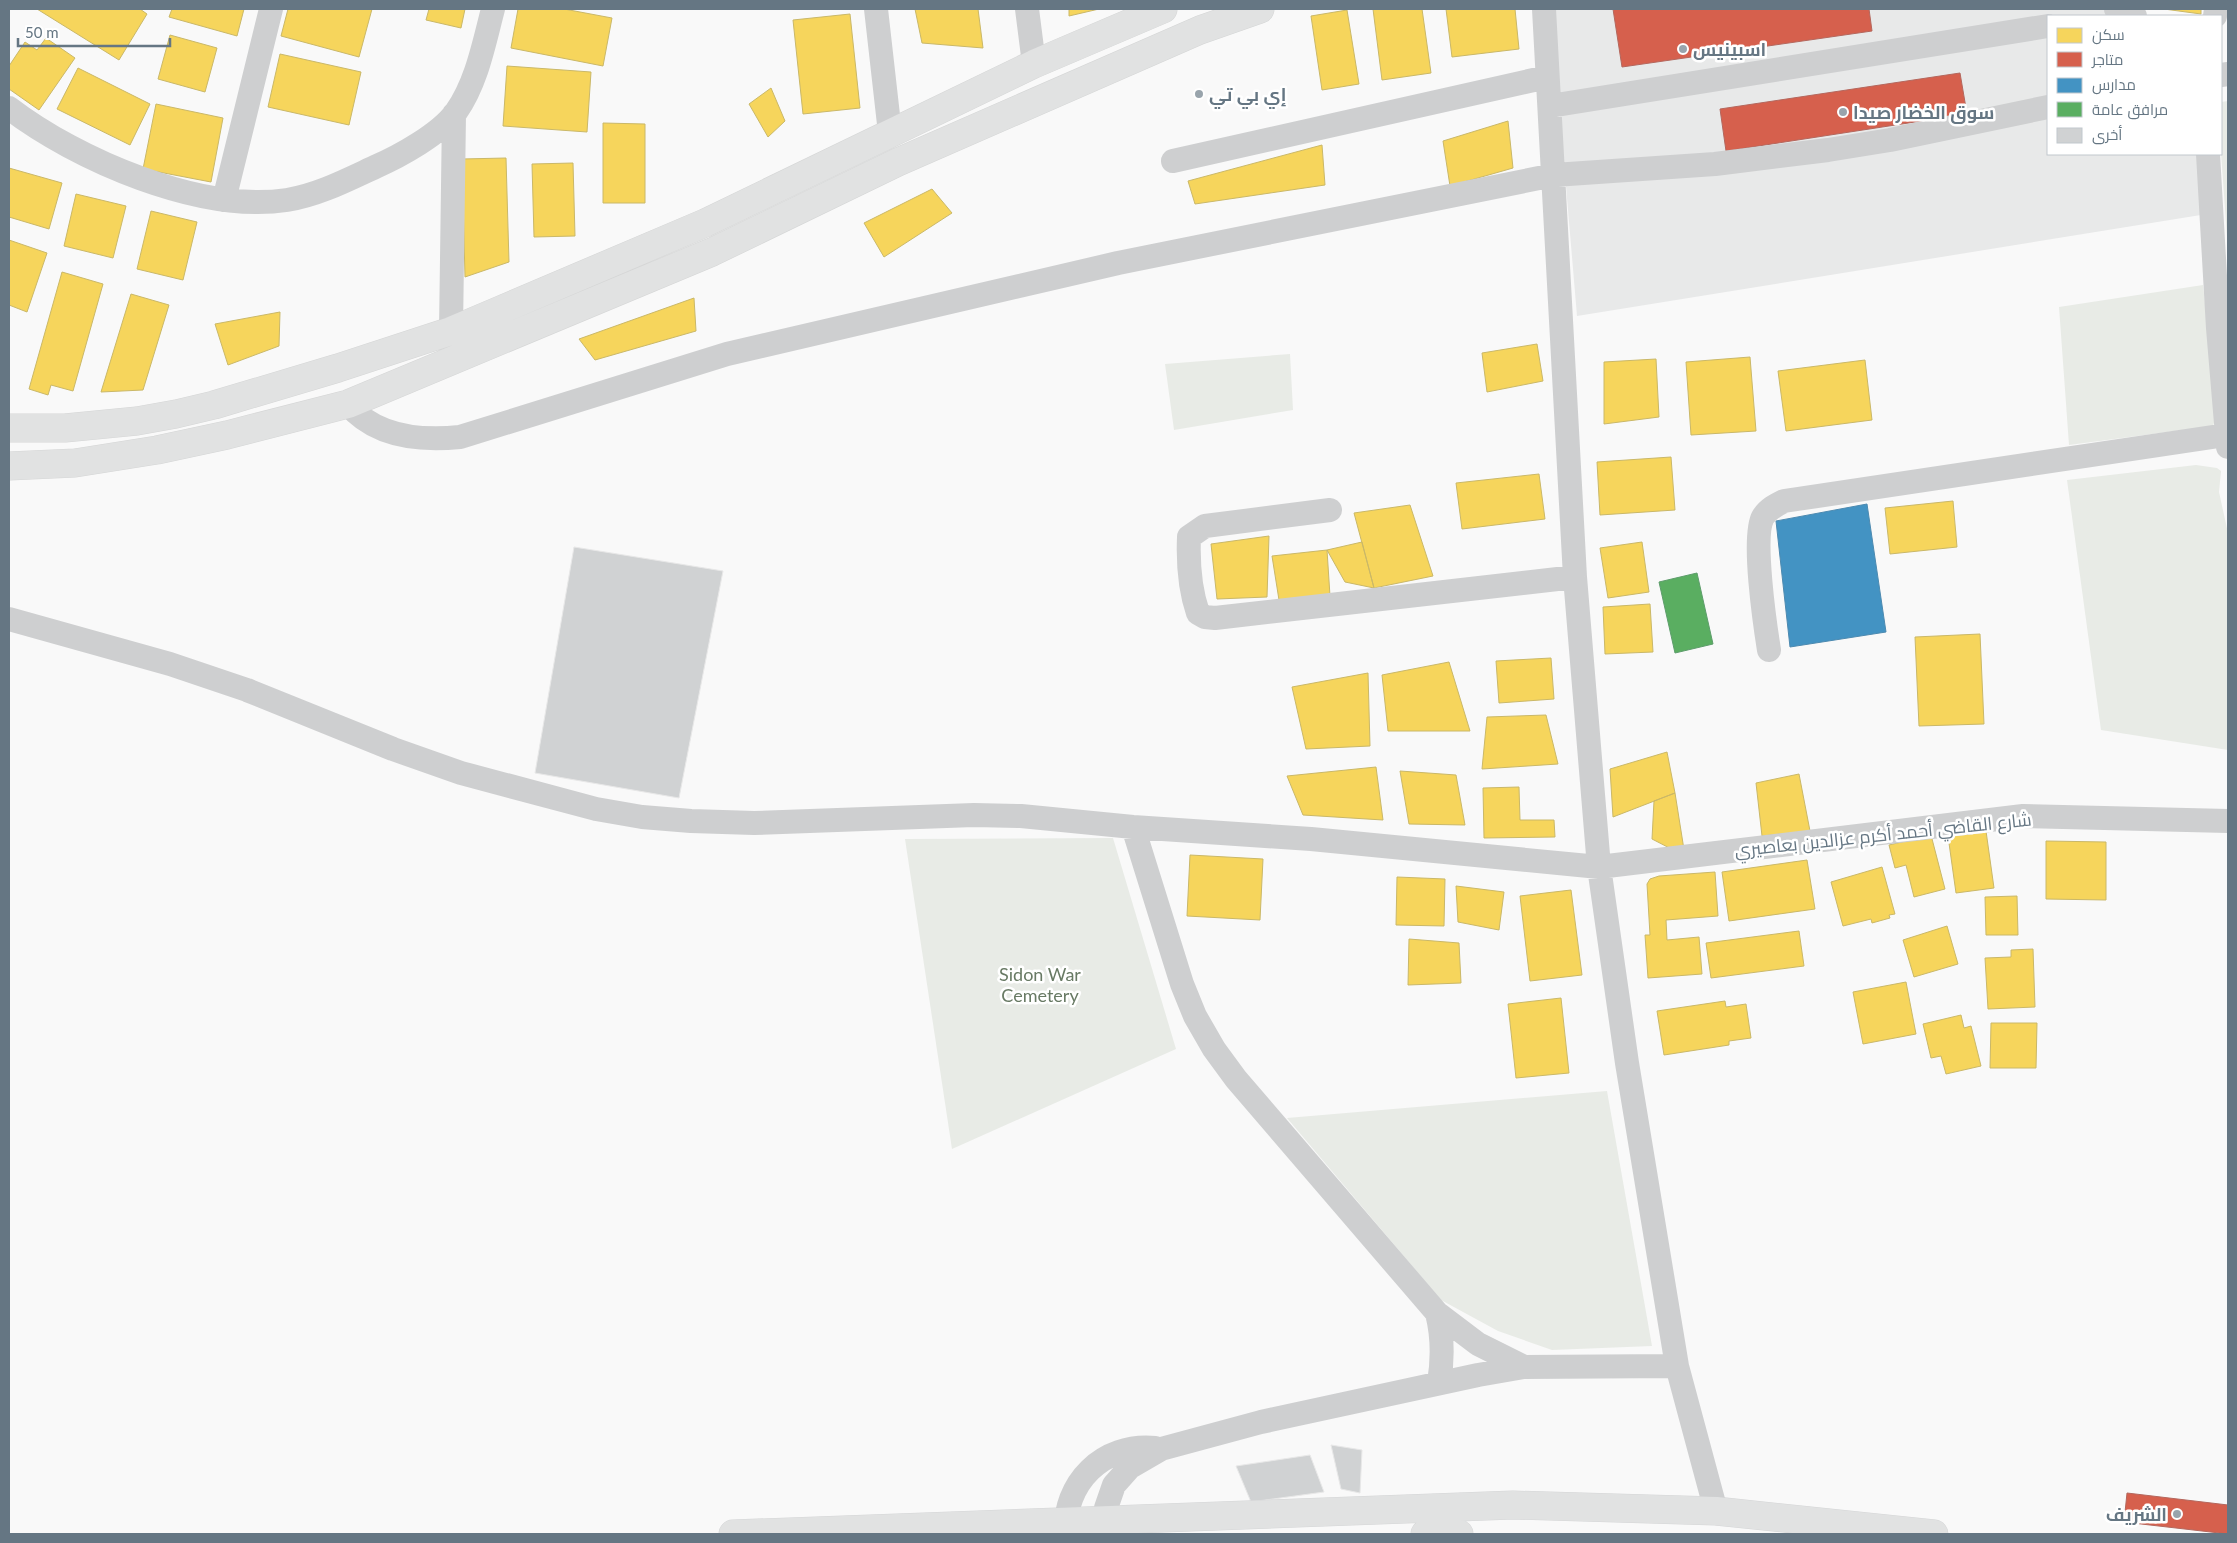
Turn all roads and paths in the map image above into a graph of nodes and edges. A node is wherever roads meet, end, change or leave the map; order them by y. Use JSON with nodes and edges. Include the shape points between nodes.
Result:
{"nodes":[{"id":1,"x":271,"y":9,"type":"edge"},
{"id":2,"x":493,"y":9,"type":"edge"},
{"id":3,"x":876,"y":9,"type":"edge"},
{"id":4,"x":1027,"y":9,"type":"edge"},
{"id":5,"x":1163,"y":9,"type":"edge"},
{"id":6,"x":1260,"y":9,"type":"edge"},
{"id":7,"x":1544,"y":9,"type":"edge"},
{"id":8,"x":2116,"y":9,"type":"edge"},
{"id":9,"x":2131,"y":15,"type":"edge"},
{"id":10,"x":2047,"y":26,"type":"edge"},
{"id":11,"x":1034,"y":64,"type":"junction"},
{"id":12,"x":1547,"y":77,"type":"junction"},
{"id":13,"x":1550,"y":106,"type":"junction"},
{"id":14,"x":2047,"y":107,"type":"edge"},
{"id":15,"x":9,"y":108,"type":"edge"},
{"id":16,"x":454,"y":114,"type":"junction"},
{"id":17,"x":890,"y":133,"type":"junction"},
{"id":18,"x":2208,"y":155,"type":"edge"},
{"id":19,"x":1173,"y":162,"type":"dead end"},
{"id":20,"x":1554,"y":175,"type":"junction"},
{"id":21,"x":224,"y":200,"type":"junction"},
{"id":22,"x":451,"y":331,"type":"junction"},
{"id":23,"x":348,"y":404,"type":"junction"},
{"id":24,"x":9,"y":428,"type":"edge"},
{"id":25,"x":2227,"y":441,"type":"edge"},
{"id":26,"x":9,"y":466,"type":"edge"},
{"id":27,"x":1330,"y":510,"type":"dead end"},
{"id":28,"x":1576,"y":577,"type":"junction"},
{"id":29,"x":9,"y":619,"type":"edge"},
{"id":30,"x":1769,"y":650,"type":"dead end"},
{"id":31,"x":2228,"y":821,"type":"edge"},
{"id":32,"x":1133,"y":827,"type":"junction"},
{"id":33,"x":1599,"y":867,"type":"junction"},
{"id":34,"x":1437,"y":1313,"type":"junction"},
{"id":35,"x":1677,"y":1366,"type":"junction"},
{"id":36,"x":1524,"y":1367,"type":"junction"},
{"id":37,"x":1439,"y":1383,"type":"junction"},
{"id":38,"x":1161,"y":1449,"type":"junction"},
{"id":39,"x":1716,"y":1511,"type":"junction"},
{"id":40,"x":1106,"y":1527,"type":"edge"},
{"id":41,"x":1065,"y":1528,"type":"edge"},
{"id":42,"x":733,"y":1534,"type":"edge"},
{"id":43,"x":1425,"y":1534,"type":"edge"},
{"id":44,"x":1459,"y":1534,"type":"edge"},
{"id":45,"x":1934,"y":1534,"type":"edge"}],
"edges":[{"from":1,"to":21,"type":"street"},
{"from":2,"to":16,"type":"street","via":[[480,57],[464,100]]},
{"from":3,"to":17,"type":"street"},
{"from":4,"to":11,"type":"street"},
{"from":5,"to":11,"type":"main road"},
{"from":6,"to":23,"type":"main road","via":[[1200,30],[898,162],[712,252]]},
{"from":7,"to":12,"type":"street"},
{"from":8,"to":9,"type":"street"},
{"from":10,"to":13,"type":"street"},
{"from":11,"to":17,"type":"main road"},
{"from":12,"to":13,"type":"street"},
{"from":12,"to":19,"type":"street"},
{"from":13,"to":20,"type":"street"},
{"from":14,"to":20,"type":"street","via":[[1828,150],[1715,164]]},
{"from":15,"to":21,"type":"street","via":[[48,135],[112,166],[180,190]]},
{"from":16,"to":21,"type":"street","via":[[434,132],[385,163],[325,189],[288,200]]},
{"from":16,"to":22,"type":"street"},
{"from":17,"to":22,"type":"main road","via":[[705,223]]},
{"from":18,"to":25,"type":"street"},
{"from":20,"to":23,"type":"street","via":[[1118,264],[727,354],[460,437],[402,436],[370,424]]},
{"from":20,"to":28,"type":"street"},
{"from":22,"to":24,"type":"main road","via":[[338,368],[176,414],[65,428]]},
{"from":23,"to":26,"type":"main road","via":[[156,450],[76,462]]},
{"from":25,"to":30,"type":"street","via":[[1784,501],[1772,507],[1762,518],[1758,534],[1763,614]]},
{"from":27,"to":28,"type":"street","via":[[1205,526],[1196,531],[1189,537],[1189,547],[1198,613],[1215,618]]},
{"from":28,"to":33,"type":"street"},
{"from":29,"to":32,"type":"street","name":"شارع القاضي أحمد أكرم عزالدين بعاصيري","via":[[170,664],[247,690],[461,773],[596,809],[681,820],[754,824],[974,815],[1021,816]]},
{"from":31,"to":33,"type":"street","name":"شارع القاضي أحمد أكرم عزالدين بعاصيري","via":[[2023,816]]},
{"from":32,"to":33,"type":"street","name":"شارع القاضي أحمد أكرم عزالدين بعاصيري","via":[[1311,839]]},
{"from":32,"to":34,"type":"street","via":[[1182,984],[1195,1016],[1214,1048],[1236,1079]]},
{"from":33,"to":35,"type":"street","via":[[1627,1063]]},
{"from":34,"to":36,"type":"street","via":[[1478,1344]]},
{"from":34,"to":37,"type":"street","via":[[1443,1350]]},
{"from":35,"to":36,"type":"street"},
{"from":35,"to":39,"type":"street"},
{"from":36,"to":37,"type":"street"},
{"from":37,"to":38,"type":"street","via":[[1261,1422]]},
{"from":38,"to":40,"type":"street","via":[[1130,1467],[1114,1485],[1106,1508]]},
{"from":38,"to":41,"type":"street","via":[[1146,1447],[1116,1453],[1090,1469],[1073,1492]]},
{"from":39,"to":40,"type":"main road","via":[[1513,1505]]},
{"from":39,"to":45,"type":"main road"},
{"from":40,"to":41,"type":"main road"},
{"from":41,"to":42,"type":"main road"},
{"from":43,"to":44,"type":"main road"}]}
